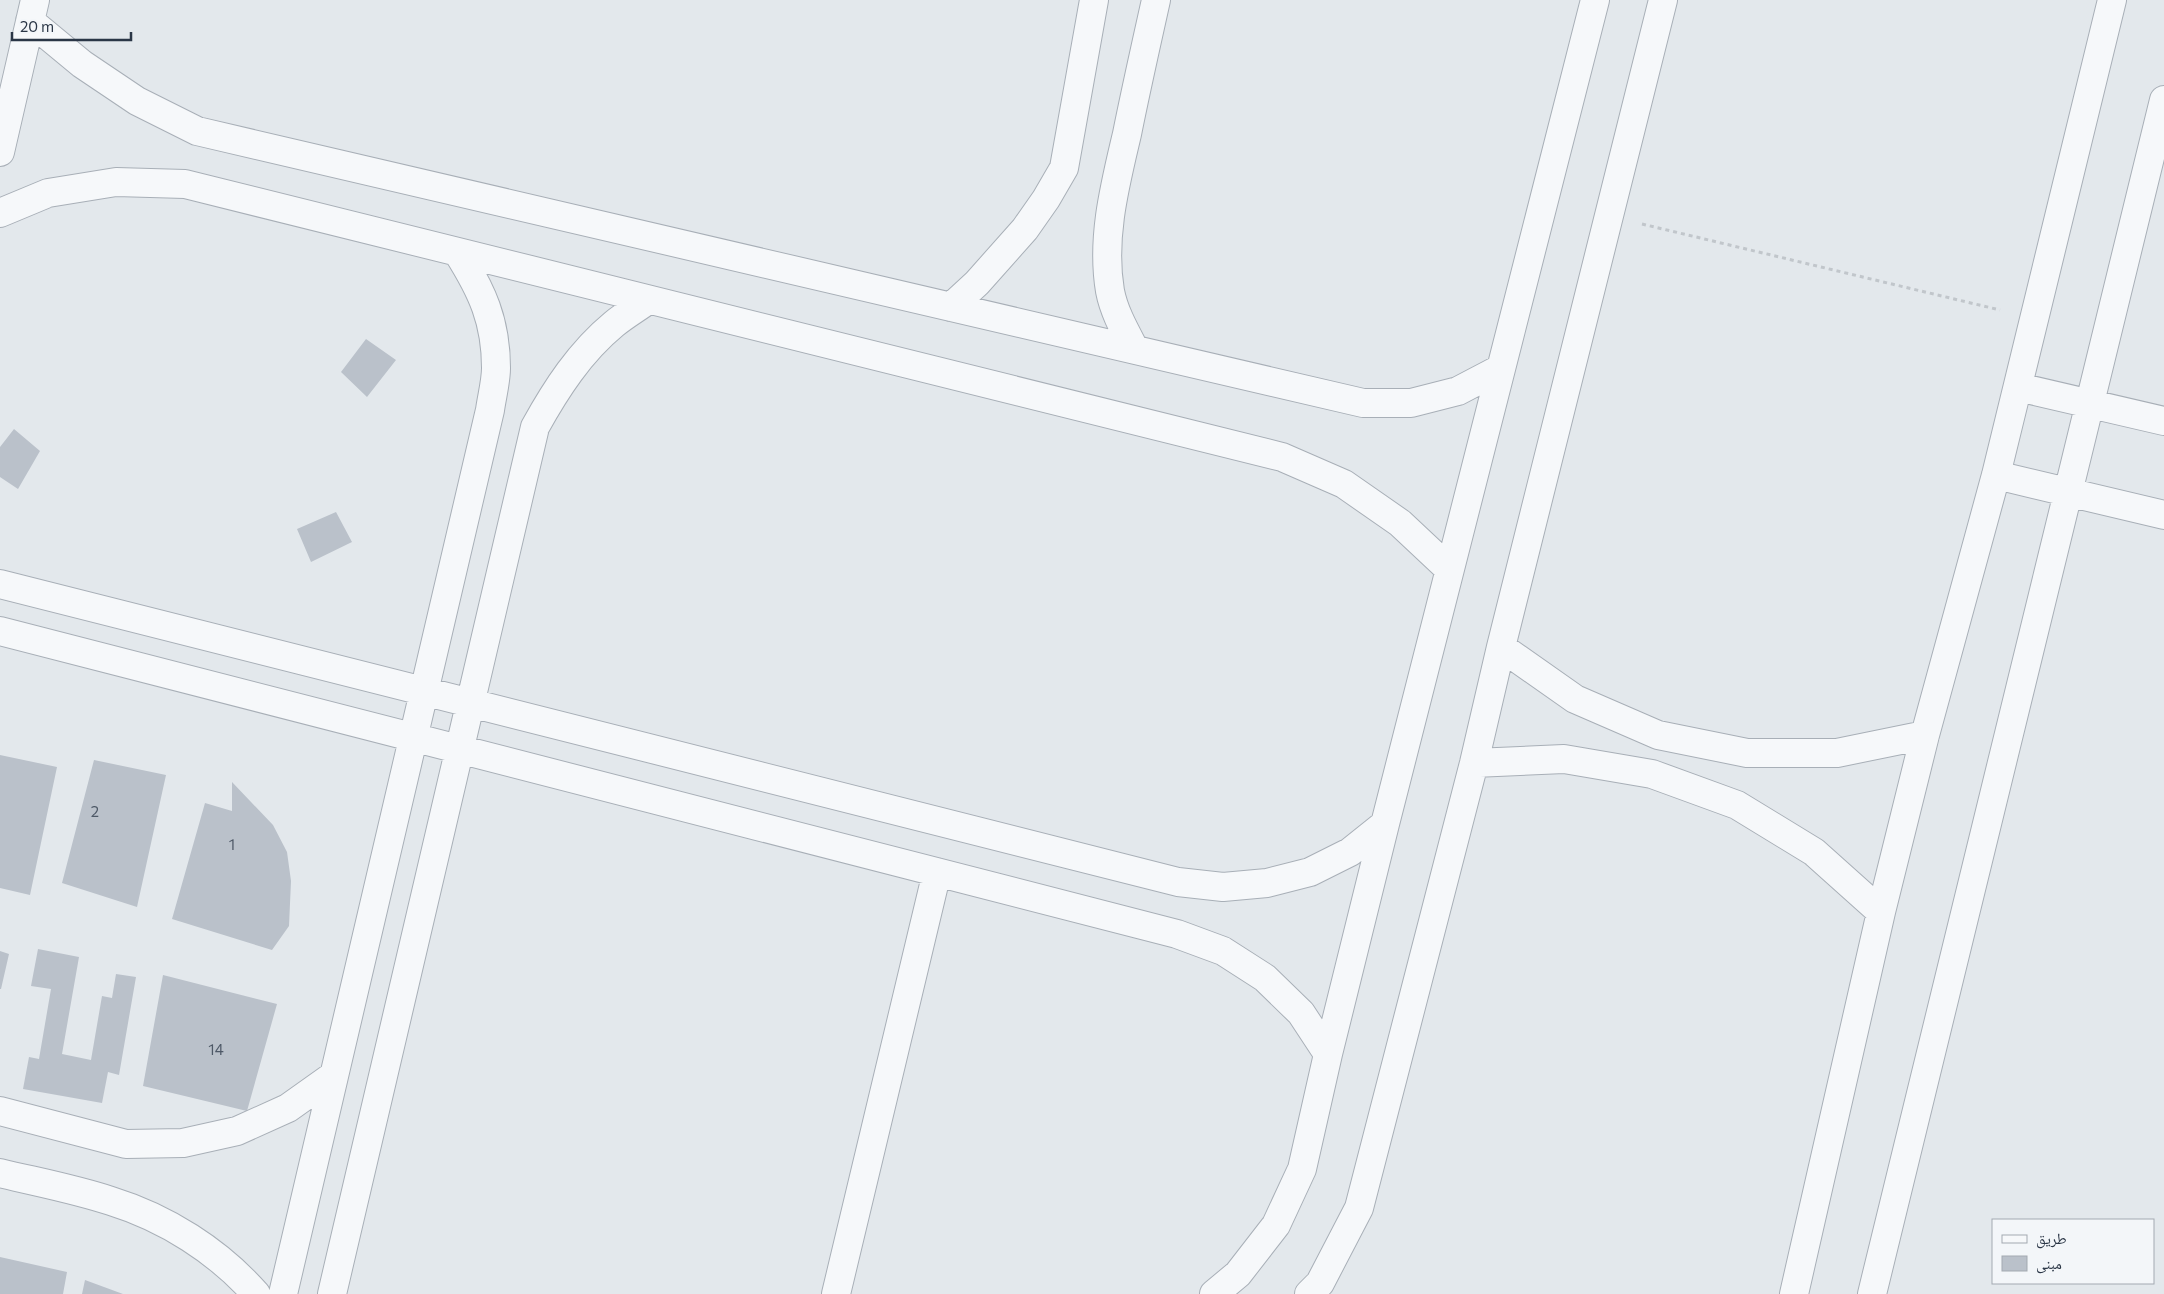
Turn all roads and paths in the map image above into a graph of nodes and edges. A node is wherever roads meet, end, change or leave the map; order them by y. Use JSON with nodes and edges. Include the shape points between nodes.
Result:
{"nodes":[{"id":1,"x":1094,"y":0,"type":"edge"},
{"id":2,"x":1156,"y":0,"type":"edge"},
{"id":3,"x":1595,"y":0,"type":"edge"},
{"id":4,"x":1663,"y":0,"type":"edge"},
{"id":5,"x":2112,"y":0,"type":"edge"},
{"id":6,"x":32,"y":10,"type":"edge"},
{"id":7,"x":2164,"y":100,"type":"edge"},
{"id":8,"x":0,"y":152,"type":"edge"},
{"id":9,"x":0,"y":213,"type":"edge"},
{"id":10,"x":1609,"y":216,"type":"junction"},
{"id":11,"x":458,"y":253,"type":"junction"},
{"id":12,"x":648,"y":300,"type":"junction"},
{"id":13,"x":951,"y":306,"type":"junction"},
{"id":14,"x":2035,"y":318,"type":"junction"},
{"id":15,"x":1135,"y":350,"type":"junction"},
{"id":16,"x":1500,"y":368,"type":"junction"},
{"id":17,"x":2018,"y":387,"type":"junction"},
{"id":18,"x":2089,"y":404,"type":"junction"},
{"id":19,"x":2164,"y":421,"type":"edge"},
{"id":20,"x":1996,"y":475,"type":"junction"},
{"id":21,"x":2068,"y":492,"type":"junction"},
{"id":22,"x":2164,"y":516,"type":"edge"},
{"id":23,"x":1449,"y":570,"type":"junction"},
{"id":24,"x":0,"y":584,"type":"edge"},
{"id":25,"x":0,"y":631,"type":"edge"},
{"id":26,"x":1501,"y":647,"type":"junction"},
{"id":27,"x":424,"y":692,"type":"junction"},
{"id":28,"x":470,"y":703,"type":"junction"},
{"id":29,"x":1925,"y":735,"type":"junction"},
{"id":30,"x":413,"y":737,"type":"junction"},
{"id":31,"x":460,"y":750,"type":"junction"},
{"id":32,"x":1474,"y":763,"type":"junction"},
{"id":33,"x":1385,"y":824,"type":"junction"},
{"id":34,"x":937,"y":872,"type":"junction"},
{"id":35,"x":1881,"y":912,"type":"junction"},
{"id":36,"x":1328,"y":1054,"type":"junction"},
{"id":37,"x":333,"y":1076,"type":"junction"},
{"id":38,"x":0,"y":1111,"type":"edge"},
{"id":39,"x":0,"y":1173,"type":"edge"},
{"id":40,"x":256,"y":1294,"type":"edge"},
{"id":41,"x":283,"y":1294,"type":"edge"},
{"id":42,"x":332,"y":1294,"type":"edge"},
{"id":43,"x":836,"y":1294,"type":"edge"},
{"id":44,"x":1214,"y":1294,"type":"edge"},
{"id":45,"x":1309,"y":1294,"type":"edge"},
{"id":46,"x":1794,"y":1294,"type":"edge"},
{"id":47,"x":1872,"y":1294,"type":"edge"}],
"edges":[{"from":1,"to":13,"type":"street","via":[[1064,168],[1025,229],[977,283]]},
{"from":2,"to":15,"type":"street","via":[[1108,231],[1107,262],[1111,292],[1120,323]]},
{"from":3,"to":16,"type":"street"},
{"from":4,"to":10,"type":"street"},
{"from":5,"to":14,"type":"street"},
{"from":6,"to":8,"type":"street"},
{"from":6,"to":13,"type":"street","via":[[82,64],[137,101],[197,131]]},
{"from":7,"to":18,"type":"street"},
{"from":9,"to":11,"type":"street","via":[[48,193],[116,182],[184,184]]},
{"from":10,"to":14,"type":"path"},
{"from":10,"to":26,"type":"street"},
{"from":11,"to":12,"type":"street"},
{"from":11,"to":27,"type":"street","via":[[480,288],[493,327],[496,369],[490,410]]},
{"from":12,"to":23,"type":"street","via":[[1282,458],[1344,484],[1400,522]]},
{"from":12,"to":28,"type":"street","via":[[613,325],[582,355],[556,389],[535,427]]},
{"from":13,"to":15,"type":"street"},
{"from":14,"to":17,"type":"street"},
{"from":15,"to":16,"type":"street","via":[[1363,403],[1411,402],[1458,391]]},
{"from":16,"to":23,"type":"street"},
{"from":17,"to":18,"type":"street"},
{"from":17,"to":20,"type":"street"},
{"from":18,"to":19,"type":"street"},
{"from":18,"to":21,"type":"street"},
{"from":20,"to":21,"type":"street"},
{"from":20,"to":29,"type":"street"},
{"from":21,"to":22,"type":"street"},
{"from":21,"to":47,"type":"street"},
{"from":23,"to":33,"type":"street"},
{"from":24,"to":27,"type":"street"},
{"from":25,"to":30,"type":"street"},
{"from":26,"to":29,"type":"street","via":[[1575,699],[1658,735],[1747,753],[1837,753]]},
{"from":26,"to":32,"type":"street"},
{"from":27,"to":28,"type":"street"},
{"from":27,"to":30,"type":"street"},
{"from":28,"to":31,"type":"street"},
{"from":28,"to":33,"type":"street","via":[[1178,882],[1223,887],[1267,883],[1310,872],[1350,852]]},
{"from":29,"to":35,"type":"street"},
{"from":30,"to":31,"type":"street"},
{"from":30,"to":37,"type":"street"},
{"from":31,"to":34,"type":"street"},
{"from":31,"to":42,"type":"street"},
{"from":32,"to":35,"type":"street","via":[[1564,760],[1652,774],[1695,789],[1737,805],[1814,852]]},
{"from":32,"to":45,"type":"street","via":[[1359,1208],[1320,1283]]},
{"from":33,"to":36,"type":"street"},
{"from":34,"to":36,"type":"street","via":[[1177,934],[1223,951],[1265,978],[1301,1012]]},
{"from":34,"to":43,"type":"street"},
{"from":35,"to":46,"type":"street"},
{"from":36,"to":44,"type":"street","via":[[1302,1169],[1276,1225],[1238,1274]]},
{"from":37,"to":38,"type":"street","via":[[288,1108],[246,1128],[183,1143],[126,1144]]},
{"from":37,"to":41,"type":"street"},
{"from":39,"to":40,"type":"street","via":[[111,1201],[159,1220],[203,1246]]}]}
